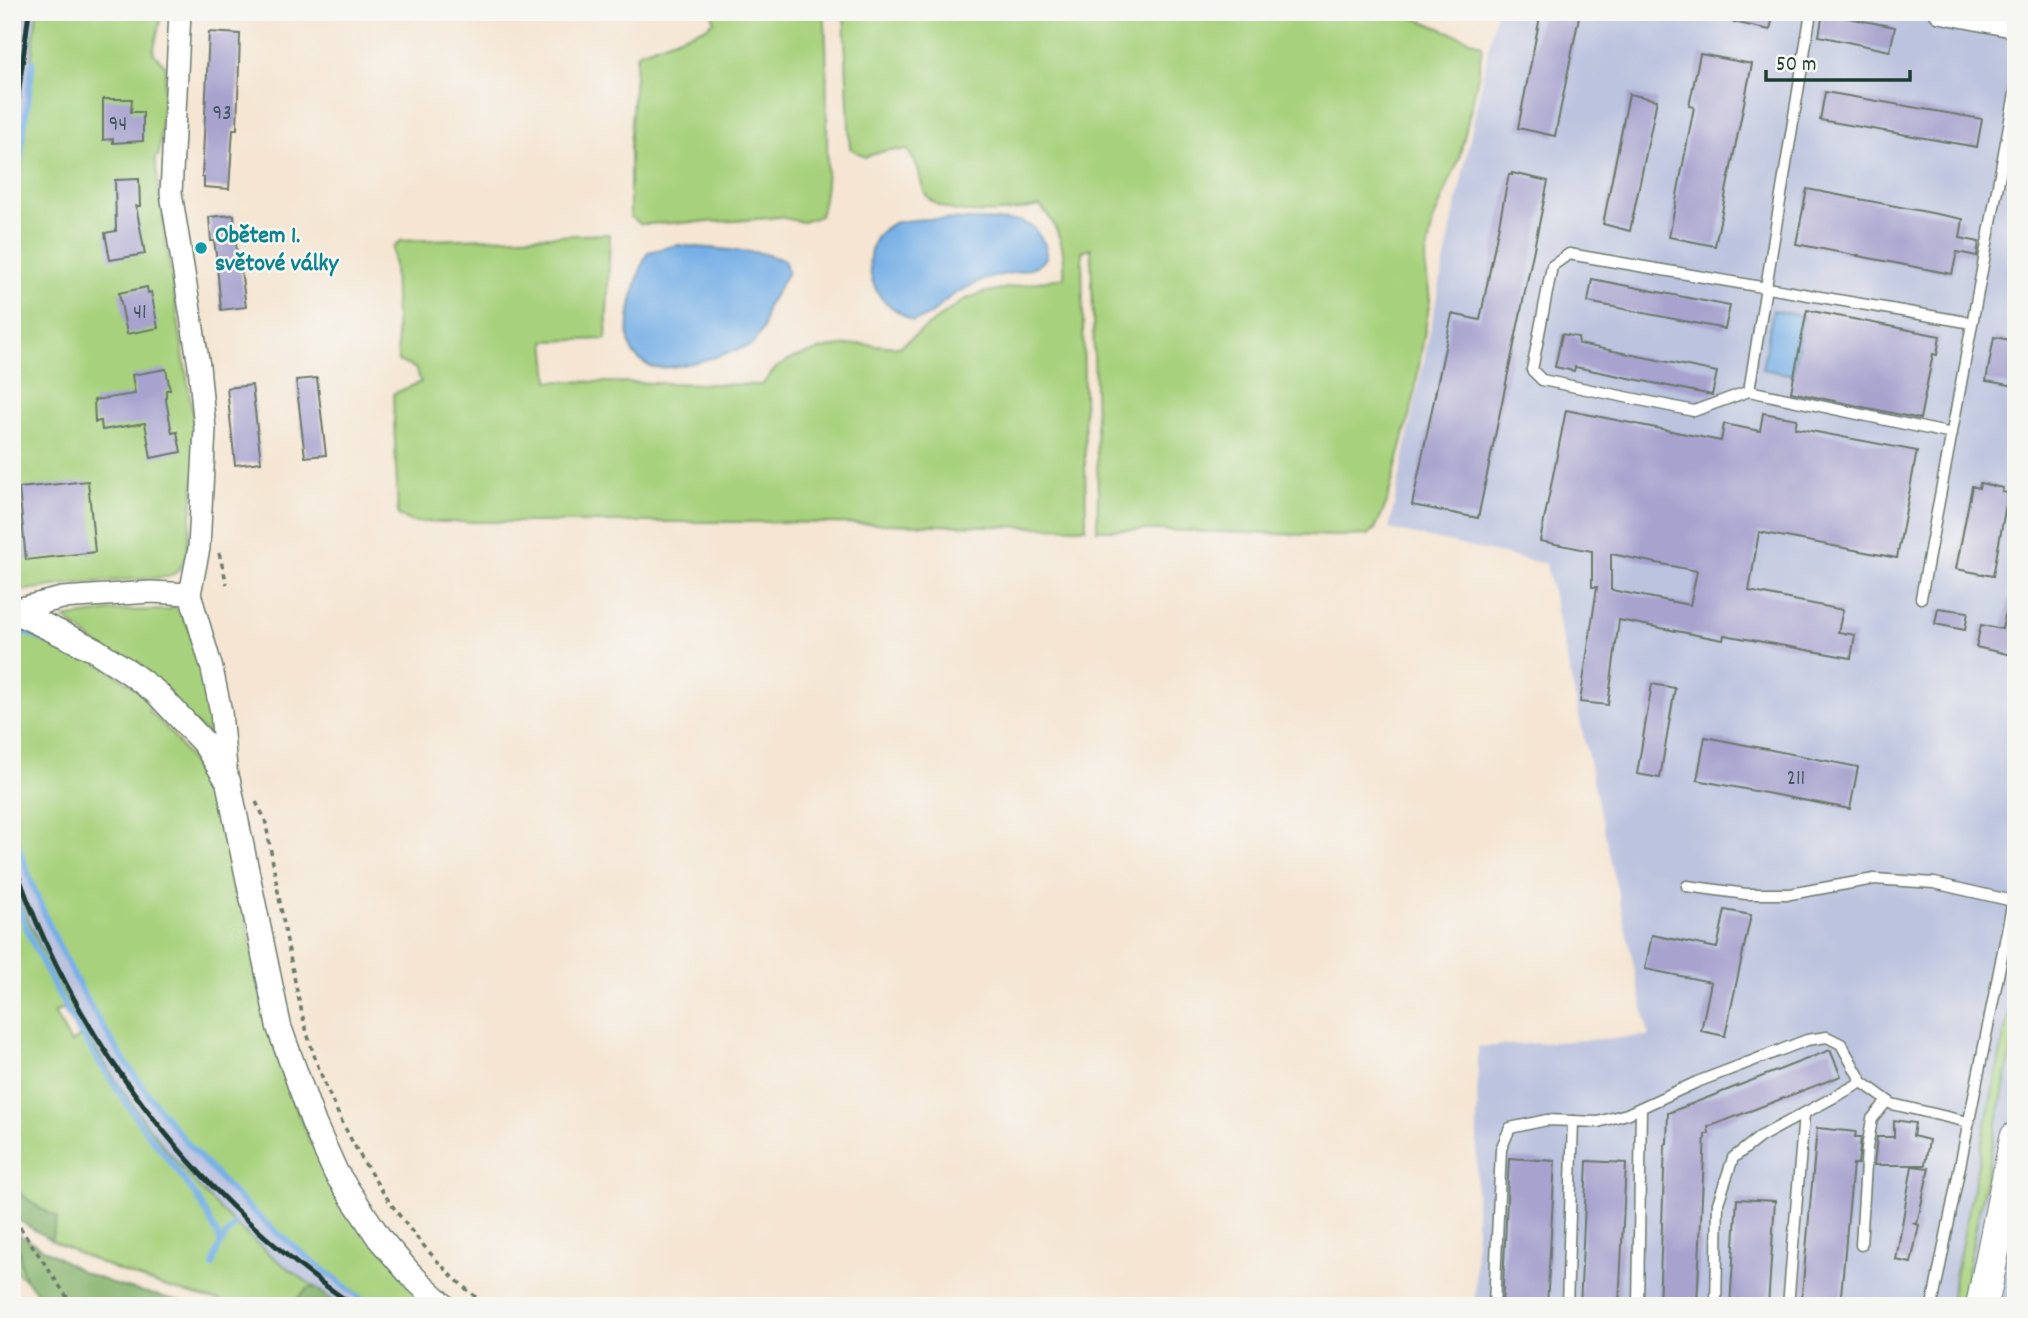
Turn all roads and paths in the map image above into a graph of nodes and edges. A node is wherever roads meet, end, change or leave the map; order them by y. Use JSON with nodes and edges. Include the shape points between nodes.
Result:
{"nodes":[{"id":1,"x":180,"y":12,"type":"edge"},
{"id":2,"x":1811,"y":12,"type":"edge"},
{"id":3,"x":1940,"y":12,"type":"edge"},
{"id":4,"x":2016,"y":27,"type":"edge"},
{"id":5,"x":2016,"y":88,"type":"edge"},
{"id":6,"x":1767,"y":286,"type":"junction"},
{"id":7,"x":1972,"y":323,"type":"junction"},
{"id":8,"x":1749,"y":391,"type":"junction"},
{"id":9,"x":1952,"y":433,"type":"junction"},
{"id":10,"x":190,"y":594,"type":"junction"},
{"id":11,"x":1921,"y":598,"type":"dead end"},
{"id":12,"x":13,"y":610,"type":"edge"},
{"id":13,"x":228,"y":781,"type":"junction"},
{"id":14,"x":253,"y":798,"type":"dead end"},
{"id":15,"x":1687,"y":886,"type":"dead end"},
{"id":16,"x":2016,"y":886,"type":"edge"},
{"id":17,"x":2013,"y":901,"type":"junction"},
{"id":18,"x":1862,"y":1082,"type":"junction"},
{"id":19,"x":1887,"y":1101,"type":"junction"},
{"id":20,"x":1641,"y":1108,"type":"junction"},
{"id":21,"x":1804,"y":1114,"type":"junction"},
{"id":22,"x":1573,"y":1121,"type":"junction"},
{"id":23,"x":1968,"y":1122,"type":"junction"},
{"id":24,"x":2016,"y":1138,"type":"edge"},
{"id":25,"x":20,"y":1227,"type":"dead end"},
{"id":26,"x":1861,"y":1245,"type":"dead end"},
{"id":27,"x":73,"y":1306,"type":"edge"},
{"id":28,"x":444,"y":1306,"type":"edge"},
{"id":29,"x":487,"y":1306,"type":"edge"},
{"id":30,"x":1494,"y":1306,"type":"edge"},
{"id":31,"x":1567,"y":1306,"type":"edge"},
{"id":32,"x":1638,"y":1306,"type":"edge"},
{"id":33,"x":1716,"y":1306,"type":"edge"},
{"id":34,"x":1788,"y":1306,"type":"edge"},
{"id":35,"x":1931,"y":1306,"type":"edge"},
{"id":36,"x":1982,"y":1306,"type":"edge"}],
"edges":[{"from":1,"to":10,"type":"street","via":[[171,193],[205,429],[199,548]]},
{"from":2,"to":6,"type":"lane"},
{"from":3,"to":4,"type":"street"},
{"from":5,"to":7,"type":"lane"},
{"from":6,"to":7,"type":"lane"},
{"from":6,"to":8,"type":"lane"},
{"from":6,"to":8,"type":"lane","via":[[1569,254],[1552,266],[1532,370],[1542,380],[1694,411]]},
{"from":7,"to":9,"type":"lane"},
{"from":8,"to":9,"type":"lane"},
{"from":9,"to":11,"type":"lane"},
{"from":10,"to":12,"type":"street","via":[[62,598]]},
{"from":10,"to":13,"type":"street","via":[[218,701]]},
{"from":12,"to":13,"type":"street","via":[[95,650],[157,693],[205,744]]},
{"from":13,"to":28,"type":"street","via":[[279,1027],[314,1124],[336,1173],[380,1239]]},
{"from":14,"to":29,"type":"path","via":[[265,819],[303,1015],[346,1131],[418,1237]]},
{"from":15,"to":17,"type":"lane","via":[[1790,894],[1874,879],[1934,883]]},
{"from":16,"to":17,"type":"lane"},
{"from":17,"to":23,"type":"lane"},
{"from":18,"to":19,"type":"lane"},
{"from":18,"to":20,"type":"lane","via":[[1842,1044],[1827,1037],[1770,1054]]},
{"from":18,"to":21,"type":"lane"},
{"from":19,"to":23,"type":"lane"},
{"from":19,"to":26,"type":"lane","via":[[1872,1119]]},
{"from":20,"to":22,"type":"lane","via":[[1598,1122]]},
{"from":20,"to":32,"type":"lane"},
{"from":21,"to":33,"type":"lane","via":[[1760,1137],[1733,1158],[1718,1203]]},
{"from":21,"to":34,"type":"lane"},
{"from":22,"to":30,"type":"lane","via":[[1547,1120],[1510,1128],[1501,1149]]},
{"from":22,"to":31,"type":"lane"},
{"from":23,"to":35,"type":"lane"},
{"from":24,"to":36,"type":"main road"},
{"from":25,"to":27,"type":"path"}]}
